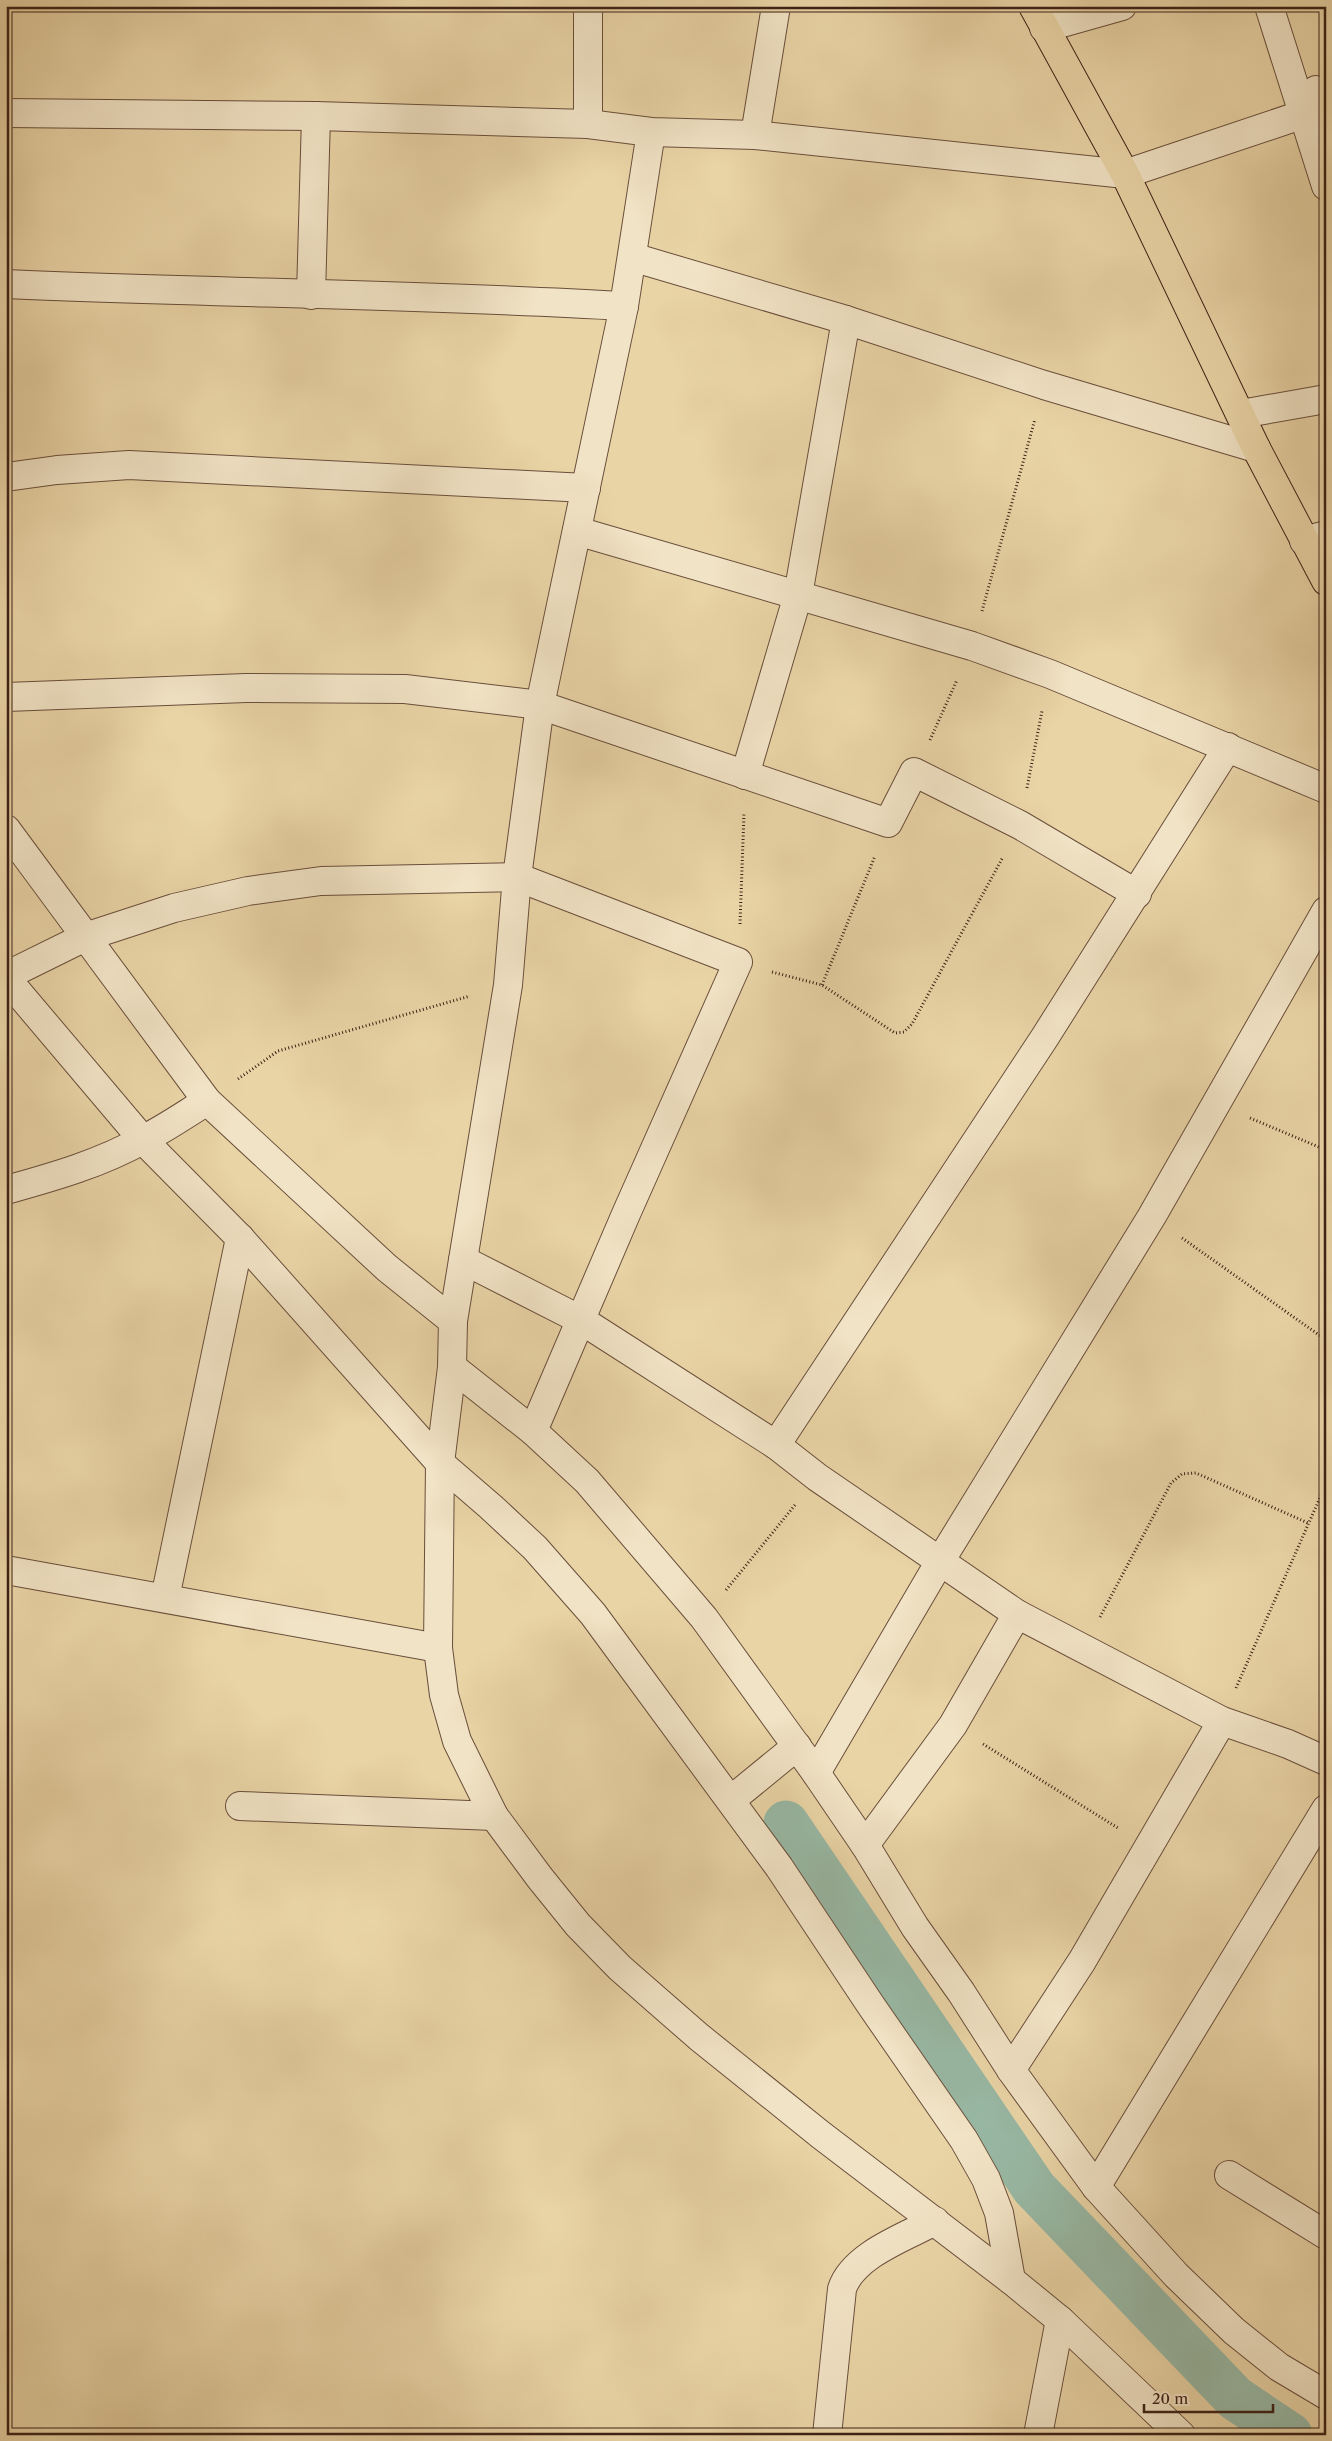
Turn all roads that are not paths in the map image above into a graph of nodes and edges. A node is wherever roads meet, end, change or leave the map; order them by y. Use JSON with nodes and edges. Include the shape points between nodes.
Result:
{"nodes":[{"id":1,"x":588,"y":6,"type":"edge"},
{"id":2,"x":776,"y":6,"type":"edge"},
{"id":3,"x":1122,"y":6,"type":"edge"},
{"id":4,"x":1269,"y":6,"type":"edge"},
{"id":5,"x":1038,"y":17,"type":"edge"},
{"id":6,"x":1314,"y":102,"type":"edge"},
{"id":7,"x":6,"y":113,"type":"edge"},
{"id":8,"x":316,"y":116,"type":"junction"},
{"id":9,"x":588,"y":124,"type":"junction"},
{"id":10,"x":651,"y":132,"type":"junction"},
{"id":11,"x":755,"y":136,"type":"junction"},
{"id":12,"x":1125,"y":174,"type":"junction"},
{"id":13,"x":1326,"y":186,"type":"edge"},
{"id":14,"x":632,"y":257,"type":"junction"},
{"id":15,"x":6,"y":284,"type":"edge"},
{"id":16,"x":312,"y":295,"type":"junction"},
{"id":17,"x":624,"y":306,"type":"junction"},
{"id":18,"x":846,"y":320,"type":"junction"},
{"id":19,"x":1326,"y":399,"type":"edge"},
{"id":20,"x":1241,"y":414,"type":"junction"},
{"id":21,"x":1256,"y":448,"type":"junction"},
{"id":22,"x":6,"y":477,"type":"edge"},
{"id":23,"x":586,"y":488,"type":"junction"},
{"id":24,"x":577,"y":531,"type":"junction"},
{"id":25,"x":1315,"y":538,"type":"edge"},
{"id":26,"x":1326,"y":581,"type":"edge"},
{"id":27,"x":798,"y":595,"type":"junction"},
{"id":28,"x":6,"y":697,"type":"edge"},
{"id":29,"x":540,"y":705,"type":"junction"},
{"id":30,"x":1228,"y":747,"type":"junction"},
{"id":31,"x":745,"y":775,"type":"junction"},
{"id":32,"x":1326,"y":789,"type":"edge"},
{"id":33,"x":6,"y":829,"type":"edge"},
{"id":34,"x":517,"y":877,"type":"junction"},
{"id":35,"x":1137,"y":894,"type":"junction"},
{"id":36,"x":1326,"y":911,"type":"edge"},
{"id":37,"x":85,"y":937,"type":"junction"},
{"id":38,"x":6,"y":977,"type":"edge"},
{"id":39,"x":207,"y":1101,"type":"junction"},
{"id":40,"x":143,"y":1140,"type":"junction"},
{"id":41,"x":6,"y":1190,"type":"edge"},
{"id":42,"x":240,"y":1238,"type":"junction"},
{"id":43,"x":463,"y":1260,"type":"junction"},
{"id":44,"x":581,"y":1320,"type":"junction"},
{"id":45,"x":453,"y":1321,"type":"junction"},
{"id":46,"x":452,"y":1367,"type":"junction"},
{"id":47,"x":533,"y":1431,"type":"junction"},
{"id":48,"x":776,"y":1445,"type":"junction"},
{"id":49,"x":440,"y":1463,"type":"junction"},
{"id":50,"x":939,"y":1562,"type":"junction"},
{"id":51,"x":6,"y":1570,"type":"edge"},
{"id":52,"x":166,"y":1598,"type":"junction"},
{"id":53,"x":1016,"y":1614,"type":"junction"},
{"id":54,"x":438,"y":1648,"type":"junction"},
{"id":55,"x":1222,"y":1721,"type":"junction"},
{"id":56,"x":797,"y":1746,"type":"junction"},
{"id":57,"x":1326,"y":1761,"type":"edge"},
{"id":58,"x":816,"y":1773,"type":"junction"},
{"id":59,"x":731,"y":1800,"type":"junction"},
{"id":60,"x":240,"y":1806,"type":"dead end"},
{"id":61,"x":1326,"y":1809,"type":"edge"},
{"id":62,"x":494,"y":1816,"type":"junction"},
{"id":63,"x":865,"y":1845,"type":"junction"},
{"id":64,"x":1011,"y":2070,"type":"junction"},
{"id":65,"x":1228,"y":2175,"type":"dead end"},
{"id":66,"x":1096,"y":2187,"type":"junction"},
{"id":67,"x":935,"y":2221,"type":"junction"},
{"id":68,"x":1326,"y":2235,"type":"edge"},
{"id":69,"x":1011,"y":2280,"type":"junction"},
{"id":70,"x":1060,"y":2320,"type":"junction"},
{"id":71,"x":1326,"y":2395,"type":"edge"},
{"id":72,"x":827,"y":2435,"type":"edge"},
{"id":73,"x":1038,"y":2435,"type":"edge"},
{"id":74,"x":1181,"y":2435,"type":"edge"}],
"edges":[{"from":1,"to":9,"type":"street"},
{"from":2,"to":11,"type":"street"},
{"from":3,"to":5,"type":"street"},
{"from":4,"to":6,"type":"street"},
{"from":5,"to":12,"type":"main road"},
{"from":6,"to":12,"type":"street"},
{"from":6,"to":13,"type":"street"},
{"from":7,"to":8,"type":"street"},
{"from":8,"to":9,"type":"street"},
{"from":8,"to":16,"type":"street"},
{"from":9,"to":10,"type":"street"},
{"from":10,"to":11,"type":"street"},
{"from":10,"to":14,"type":"street"},
{"from":11,"to":12,"type":"street"},
{"from":12,"to":20,"type":"main road"},
{"from":14,"to":17,"type":"street"},
{"from":14,"to":18,"type":"street"},
{"from":15,"to":16,"type":"street"},
{"from":16,"to":17,"type":"street","via":[[485,298]]},
{"from":17,"to":23,"type":"street"},
{"from":18,"to":21,"type":"street","via":[[1044,385]]},
{"from":18,"to":27,"type":"street"},
{"from":19,"to":20,"type":"street"},
{"from":20,"to":21,"type":"main road"},
{"from":21,"to":25,"type":"main road"},
{"from":22,"to":23,"type":"street","via":[[129,465]]},
{"from":23,"to":24,"type":"street"},
{"from":24,"to":27,"type":"street"},
{"from":24,"to":29,"type":"street"},
{"from":25,"to":26,"type":"main road"},
{"from":27,"to":30,"type":"street","via":[[972,646],[1050,674]]},
{"from":27,"to":31,"type":"street"},
{"from":28,"to":29,"type":"street","via":[[246,688],[405,689]]},
{"from":29,"to":31,"type":"street"},
{"from":29,"to":34,"type":"street"},
{"from":30,"to":32,"type":"street"},
{"from":30,"to":35,"type":"street"},
{"from":31,"to":35,"type":"street","via":[[888,823],[914,772],[1020,825]]},
{"from":33,"to":37,"type":"street"},
{"from":34,"to":37,"type":"street","via":[[320,881],[248,891],[174,908]]},
{"from":34,"to":43,"type":"street","via":[[508,985]]},
{"from":34,"to":44,"type":"street","via":[[738,962]]},
{"from":35,"to":48,"type":"street"},
{"from":36,"to":50,"type":"street","via":[[1152,1216]]},
{"from":37,"to":38,"type":"street"},
{"from":37,"to":39,"type":"street"},
{"from":38,"to":40,"type":"street"},
{"from":39,"to":40,"type":"street"},
{"from":39,"to":45,"type":"street","via":[[387,1268]]},
{"from":40,"to":41,"type":"street","via":[[47,1179]]},
{"from":40,"to":42,"type":"street"},
{"from":42,"to":49,"type":"street"},
{"from":42,"to":52,"type":"street"},
{"from":43,"to":44,"type":"street"},
{"from":43,"to":45,"type":"street"},
{"from":44,"to":47,"type":"street"},
{"from":44,"to":48,"type":"street"},
{"from":45,"to":46,"type":"street"},
{"from":46,"to":47,"type":"street"},
{"from":46,"to":49,"type":"street"},
{"from":47,"to":56,"type":"street","via":[[587,1481],[704,1618]]},
{"from":48,"to":50,"type":"street","via":[[817,1478]]},
{"from":49,"to":54,"type":"street"},
{"from":49,"to":59,"type":"street","via":[[535,1548],[593,1614]]},
{"from":50,"to":53,"type":"street"},
{"from":50,"to":58,"type":"street"},
{"from":51,"to":52,"type":"street"},
{"from":52,"to":54,"type":"street","via":[[237,1614]]},
{"from":53,"to":55,"type":"street"},
{"from":53,"to":63,"type":"street","via":[[953,1725]]},
{"from":54,"to":62,"type":"street","via":[[444,1695],[457,1741]]},
{"from":55,"to":57,"type":"street"},
{"from":55,"to":64,"type":"street","via":[[1082,1961]]},
{"from":56,"to":58,"type":"street"},
{"from":56,"to":59,"type":"street"},
{"from":58,"to":63,"type":"street"},
{"from":59,"to":69,"type":"street","via":[[964,2140],[986,2179],[999,2213]]},
{"from":60,"to":62,"type":"street"},
{"from":61,"to":66,"type":"street"},
{"from":62,"to":67,"type":"street","via":[[578,1926],[620,1968],[699,2037],[821,2135]]},
{"from":63,"to":64,"type":"street","via":[[915,1927]]},
{"from":64,"to":66,"type":"street"},
{"from":65,"to":68,"type":"street"},
{"from":66,"to":71,"type":"street","via":[[1176,2275],[1234,2331],[1279,2367]]},
{"from":67,"to":69,"type":"street"},
{"from":67,"to":72,"type":"street","via":[[857,2264],[846,2276]]},
{"from":69,"to":70,"type":"street"},
{"from":70,"to":73,"type":"street"},
{"from":70,"to":74,"type":"street"}]}
